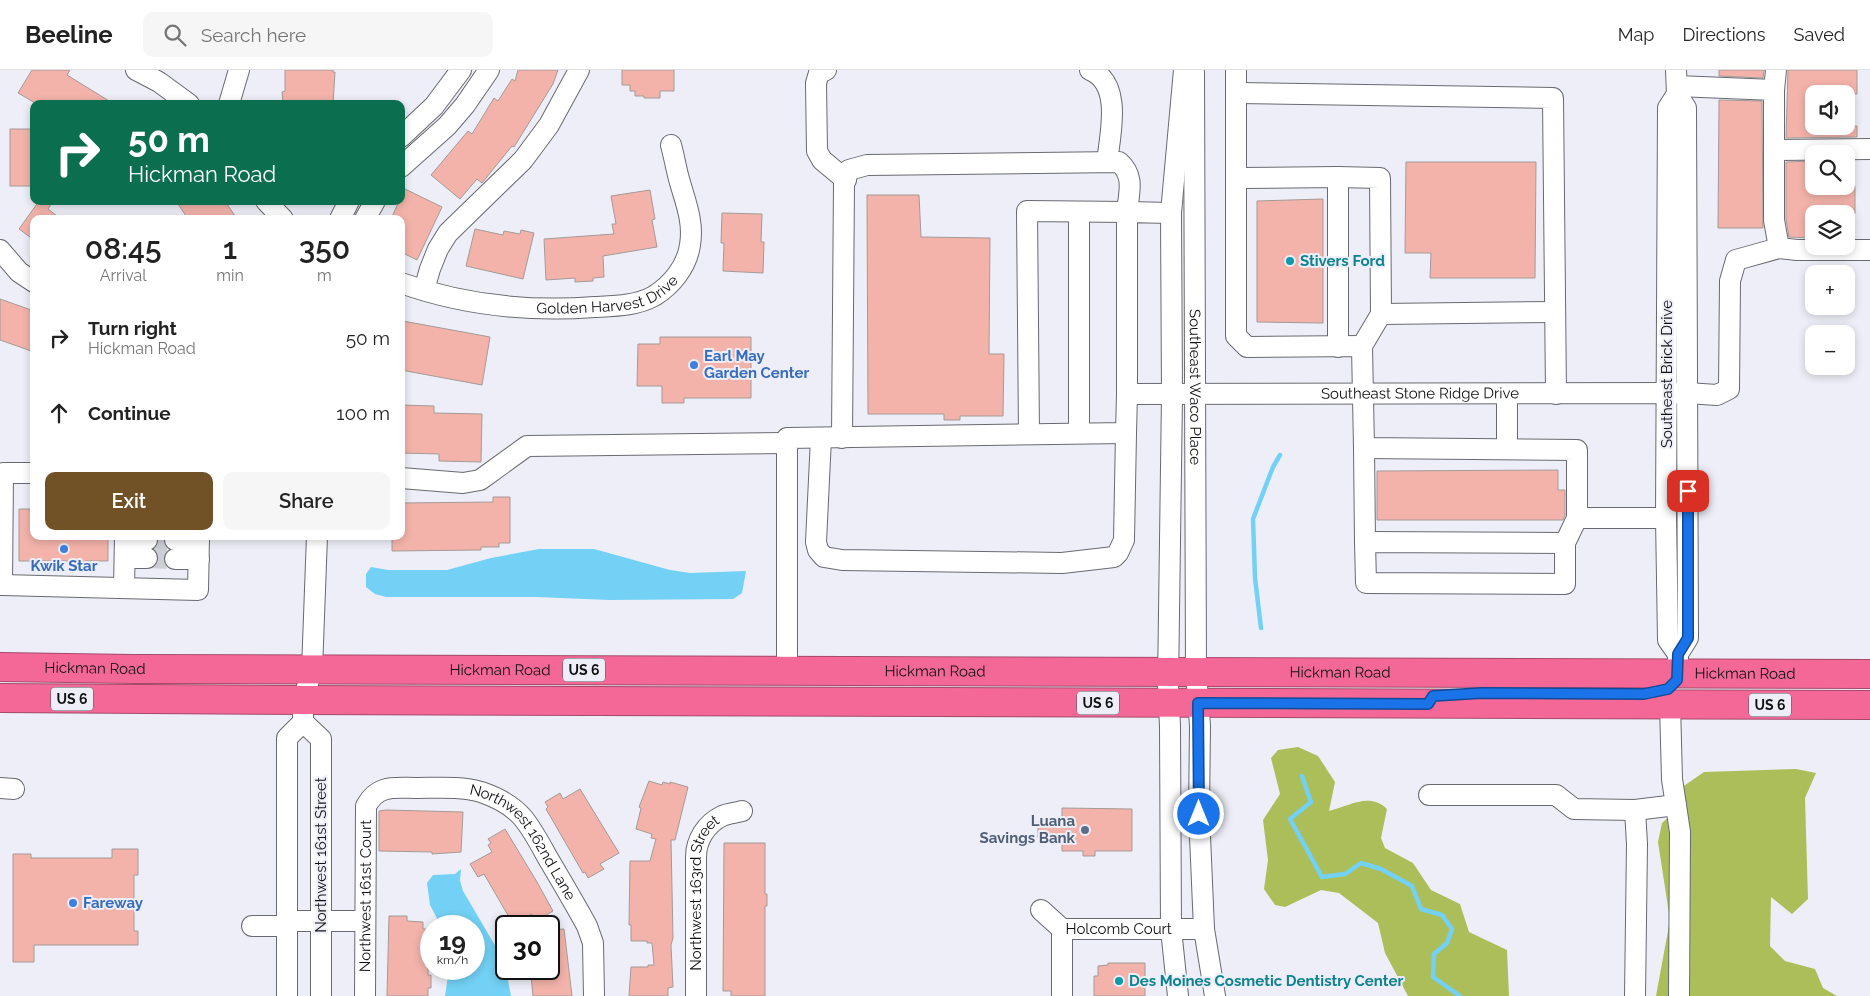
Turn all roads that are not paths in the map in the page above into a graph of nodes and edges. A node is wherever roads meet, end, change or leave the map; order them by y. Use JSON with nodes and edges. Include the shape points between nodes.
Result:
{"nodes":[{"id":1,"x":136,"y":70,"type":"edge"},
{"id":2,"x":239,"y":70,"type":"edge"},
{"id":3,"x":461,"y":70,"type":"edge"},
{"id":4,"x":489,"y":70,"type":"edge"},
{"id":5,"x":579,"y":70,"type":"edge"},
{"id":6,"x":826,"y":70,"type":"edge"},
{"id":7,"x":1090,"y":70,"type":"edge"},
{"id":8,"x":1184,"y":70,"type":"edge"},
{"id":9,"x":1194,"y":70,"type":"edge"},
{"id":10,"x":1236,"y":70,"type":"edge"},
{"id":11,"x":1776,"y":70,"type":"edge"},
{"id":12,"x":1676,"y":83,"type":"edge"},
{"id":13,"x":1774,"y":90,"type":"junction"},
{"id":14,"x":1238,"y":93,"type":"junction"},
{"id":15,"x":185,"y":100,"type":"edge"},
{"id":16,"x":229,"y":100,"type":"edge"},
{"id":17,"x":405,"y":133,"type":"edge"},
{"id":18,"x":671,"y":145,"type":"dead end"},
{"id":19,"x":1870,"y":149,"type":"edge"},
{"id":20,"x":1775,"y":150,"type":"junction"},
{"id":21,"x":1107,"y":162,"type":"junction"},
{"id":22,"x":405,"y":163,"type":"edge"},
{"id":23,"x":1338,"y":177,"type":"junction"},
{"id":24,"x":1237,"y":178,"type":"junction"},
{"id":25,"x":846,"y":180,"type":"junction"},
{"id":26,"x":270,"y":205,"type":"edge"},
{"id":27,"x":1079,"y":212,"type":"junction"},
{"id":28,"x":1127,"y":212,"type":"junction"},
{"id":29,"x":1170,"y":213,"type":"junction"},
{"id":30,"x":279,"y":215,"type":"edge"},
{"id":31,"x":1779,"y":248,"type":"junction"},
{"id":32,"x":0,"y":250,"type":"edge"},
{"id":33,"x":1870,"y":250,"type":"edge"},
{"id":34,"x":30,"y":279,"type":"edge"},
{"id":35,"x":405,"y":284,"type":"edge"},
{"id":36,"x":424,"y":290,"type":"junction"},
{"id":37,"x":1555,"y":312,"type":"junction"},
{"id":38,"x":1381,"y":314,"type":"junction"},
{"id":39,"x":1362,"y":346,"type":"junction"},
{"id":40,"x":1338,"y":347,"type":"junction"},
{"id":41,"x":1126,"y":394,"type":"junction"},
{"id":42,"x":1172,"y":394,"type":"junction"},
{"id":43,"x":1194,"y":394,"type":"junction"},
{"id":44,"x":1363,"y":394,"type":"junction"},
{"id":45,"x":1507,"y":394,"type":"junction"},
{"id":46,"x":1556,"y":394,"type":"junction"},
{"id":47,"x":1677,"y":394,"type":"junction"},
{"id":48,"x":1126,"y":433,"type":"junction"},
{"id":49,"x":1029,"y":434,"type":"junction"},
{"id":50,"x":1079,"y":434,"type":"junction"},
{"id":51,"x":821,"y":438,"type":"junction"},
{"id":52,"x":842,"y":438,"type":"junction"},
{"id":53,"x":787,"y":443,"type":"junction"},
{"id":54,"x":1364,"y":448,"type":"junction"},
{"id":55,"x":1507,"y":449,"type":"junction"},
{"id":56,"x":30,"y":473,"type":"edge"},
{"id":57,"x":405,"y":478,"type":"edge"},
{"id":58,"x":1577,"y":518,"type":"junction"},
{"id":59,"x":1666,"y":518,"type":"junction"},
{"id":60,"x":317,"y":540,"type":"edge"},
{"id":61,"x":1365,"y":542,"type":"junction"},
{"id":62,"x":1564,"y":543,"type":"junction"},
{"id":63,"x":125,"y":545,"type":"edge"},
{"id":64,"x":199,"y":545,"type":"edge"},
{"id":65,"x":146,"y":549,"type":"tunnel mouth"},
{"id":66,"x":175,"y":549,"type":"tunnel mouth"},
{"id":67,"x":1,"y":585,"type":"edge"},
{"id":68,"x":124,"y":588,"type":"junction"},
{"id":69,"x":1678,"y":664,"type":"junction"},
{"id":70,"x":0,"y":667,"type":"edge"},
{"id":71,"x":312,"y":670,"type":"junction"},
{"id":72,"x":787,"y":670,"type":"junction"},
{"id":73,"x":1196,"y":672,"type":"junction"},
{"id":74,"x":1870,"y":674,"type":"edge"},
{"id":75,"x":1168,"y":687,"type":"junction"},
{"id":76,"x":1870,"y":689,"type":"edge"},
{"id":77,"x":0,"y":698,"type":"edge"},
{"id":78,"x":1198,"y":703,"type":"junction"},
{"id":79,"x":1428,"y":704,"type":"junction"},
{"id":80,"x":1670,"y":704,"type":"junction"},
{"id":81,"x":1870,"y":705,"type":"edge"},
{"id":82,"x":303,"y":711,"type":"junction"},
{"id":83,"x":1429,"y":795,"type":"dead end"},
{"id":84,"x":370,"y":798,"type":"joint"},
{"id":85,"x":1676,"y":805,"type":"junction"},
{"id":86,"x":1635,"y":810,"type":"junction"},
{"id":87,"x":742,"y":812,"type":"dead end"},
{"id":88,"x":1041,"y":910,"type":"dead end"},
{"id":89,"x":365,"y":921,"type":"junction"},
{"id":90,"x":321,"y":922,"type":"junction"},
{"id":91,"x":287,"y":924,"type":"junction"},
{"id":92,"x":252,"y":926,"type":"dead end"},
{"id":93,"x":1062,"y":929,"type":"junction"},
{"id":94,"x":1170,"y":929,"type":"junction"},
{"id":95,"x":1204,"y":929,"type":"junction"},
{"id":96,"x":287,"y":996,"type":"edge"},
{"id":97,"x":321,"y":996,"type":"edge"},
{"id":98,"x":365,"y":996,"type":"edge"},
{"id":99,"x":594,"y":996,"type":"edge"},
{"id":100,"x":696,"y":996,"type":"edge"},
{"id":101,"x":1062,"y":996,"type":"edge"},
{"id":102,"x":1178,"y":996,"type":"edge"},
{"id":103,"x":1215,"y":996,"type":"edge"},
{"id":104,"x":1635,"y":996,"type":"edge"},
{"id":105,"x":1680,"y":996,"type":"edge"}],
"edges":[{"from":1,"to":15,"type":"street"},
{"from":2,"to":16,"type":"street"},
{"from":3,"to":17,"type":"street","via":[[434,106]]},
{"from":4,"to":22,"type":"street","via":[[447,126]]},
{"from":5,"to":36,"type":"street","via":[[549,125],[523,160],[448,232],[438,249]]},
{"from":6,"to":25,"type":"street","via":[[819,73],[816,83],[818,151],[822,160]]},
{"from":7,"to":21,"type":"street","via":[[1104,80],[1111,93],[1112,122]]},
{"from":8,"to":29,"type":"street","name":"Southeast Waco Place"},
{"from":9,"to":43,"type":"street","name":"Southeast Waco Place"},
{"from":10,"to":14,"type":"street"},
{"from":11,"to":13,"type":"street"},
{"from":12,"to":13,"type":"street"},
{"from":12,"to":47,"type":"street","name":"Southeast Brick Drive","via":[[1668,108]]},
{"from":13,"to":20,"type":"street"},
{"from":14,"to":24,"type":"street"},
{"from":14,"to":37,"type":"street","via":[[1553,98]]},
{"from":18,"to":36,"type":"street","name":"Golden Harvest Drive","via":[[692,231],[685,262],[677,276],[654,296],[616,306],[530,308],[488,304]]},
{"from":19,"to":20,"type":"street"},
{"from":20,"to":31,"type":"street","via":[[1774,220]]},
{"from":21,"to":25,"type":"street","via":[[867,165],[849,170]]},
{"from":21,"to":28,"type":"street","via":[[1119,162],[1130,177]]},
{"from":23,"to":24,"type":"street"},
{"from":23,"to":38,"type":"street","via":[[1380,178]]},
{"from":23,"to":40,"type":"street"},
{"from":24,"to":40,"type":"street","via":[[1236,336],[1247,347]]},
{"from":25,"to":52,"type":"street"},
{"from":26,"to":30,"type":"street"},
{"from":27,"to":28,"type":"street"},
{"from":27,"to":49,"type":"street","via":[[1027,211]]},
{"from":27,"to":50,"type":"street"},
{"from":28,"to":29,"type":"street"},
{"from":28,"to":41,"type":"street"},
{"from":29,"to":42,"type":"street","name":"Southeast Waco Place"},
{"from":31,"to":33,"type":"street"},
{"from":31,"to":47,"type":"street","name":"Southeast Stone Ridge Drive","via":[[1736,260],[1730,281],[1729,389],[1717,396]]},
{"from":32,"to":34,"type":"street"},
{"from":35,"to":36,"type":"street","name":"Golden Harvest Drive"},
{"from":37,"to":38,"type":"street"},
{"from":37,"to":46,"type":"street"},
{"from":38,"to":39,"type":"street"},
{"from":39,"to":40,"type":"street"},
{"from":39,"to":44,"type":"street"},
{"from":41,"to":42,"type":"street","name":"Southeast Stone Ridge Drive"},
{"from":41,"to":48,"type":"street"},
{"from":42,"to":43,"type":"street","name":"Southeast Stone Ridge Drive"},
{"from":42,"to":75,"type":"street","name":"Southeast Waco Place"},
{"from":43,"to":44,"type":"street","name":"Southeast Stone Ridge Drive"},
{"from":43,"to":73,"type":"street","name":"Southeast Waco Place"},
{"from":44,"to":45,"type":"street","name":"Southeast Stone Ridge Drive"},
{"from":44,"to":54,"type":"street"},
{"from":45,"to":46,"type":"street","name":"Southeast Stone Ridge Drive"},
{"from":45,"to":55,"type":"street"},
{"from":46,"to":47,"type":"street","name":"Southeast Stone Ridge Drive"},
{"from":47,"to":59,"type":"street","name":"Southeast Brick Drive"},
{"from":47,"to":69,"type":"street","name":"Southeast Brick Drive","via":[[1688,638]]},
{"from":48,"to":50,"type":"street"},
{"from":48,"to":51,"type":"street","via":[[1124,540],[1118,553],[1114,557],[1062,563],[842,560],[824,557],[816,542]]},
{"from":49,"to":50,"type":"street"},
{"from":49,"to":52,"type":"street"},
{"from":51,"to":52,"type":"street"},
{"from":51,"to":53,"type":"street","via":[[787,438]]},
{"from":53,"to":57,"type":"street","via":[[527,446],[480,480],[464,483]]},
{"from":53,"to":72,"type":"street"},
{"from":54,"to":55,"type":"street"},
{"from":54,"to":61,"type":"street"},
{"from":55,"to":58,"type":"street","via":[[1577,450]]},
{"from":56,"to":67,"type":"street","via":[[3,473]]},
{"from":58,"to":59,"type":"street"},
{"from":58,"to":62,"type":"street"},
{"from":59,"to":69,"type":"street","name":"Southeast Brick Drive","via":[[1668,640]]},
{"from":60,"to":71,"type":"street"},
{"from":61,"to":62,"type":"street"},
{"from":61,"to":62,"type":"street","via":[[1366,583],[1555,584],[1565,584]]},
{"from":63,"to":65,"type":"street"},
{"from":63,"to":68,"type":"street"},
{"from":64,"to":66,"type":"street"},
{"from":64,"to":68,"type":"street","via":[[198,590]]},
{"from":67,"to":68,"type":"street"},
{"from":69,"to":73,"type":"highway","name":"Hickman Road","number":"US 6"},
{"from":69,"to":74,"type":"highway","name":"Hickman Road","number":"US 6"},
{"from":69,"to":79,"type":"highway","via":[[1674,685],[1653,693],[1466,693],[1433,696]]},
{"from":70,"to":71,"type":"highway","name":"Hickman Road","number":"US 6"},
{"from":71,"to":72,"type":"highway","name":"Hickman Road","number":"US 6"},
{"from":71,"to":82,"type":"street"},
{"from":72,"to":75,"type":"highway","name":"Hickman Road","number":"US 6"},
{"from":73,"to":75,"type":"highway","name":"Hickman Road","number":"US 6"},
{"from":73,"to":78,"type":"street","name":"Southeast Waco Place"},
{"from":75,"to":78,"type":"highway","name":"Hickman Road","number":"US 6"},
{"from":75,"to":82,"type":"highway","name":"Hickman Road","number":"US 6"},
{"from":75,"to":94,"type":"street","name":"Southeast Waco Place"},
{"from":76,"to":80,"type":"highway","via":[[1692,692],[1673,698]]},
{"from":77,"to":82,"type":"highway","name":"Hickman Road","number":"US 6"},
{"from":78,"to":79,"type":"highway","name":"Hickman Road","number":"US 6"},
{"from":78,"to":95,"type":"street","name":"Southeast Waco Place"},
{"from":79,"to":80,"type":"highway","name":"Hickman Road","number":"US 6"},
{"from":80,"to":81,"type":"highway","name":"Hickman Road","number":"US 6"},
{"from":80,"to":85,"type":"street"},
{"from":82,"to":90,"type":"street","name":"Northwest 161st Street","via":[[321,739]]},
{"from":82,"to":91,"type":"street","via":[[288,738]]},
{"from":83,"to":86,"type":"street","via":[[1556,795],[1574,809]]},
{"from":84,"to":89,"type":"street","name":"Northwest 161st Court","via":[[365,816]]},
{"from":84,"to":99,"type":"street","name":"Northwest 162nd Lane","via":[[386,789],[461,789],[480,792],[508,805],[522,817],[587,926],[593,943]]},
{"from":85,"to":86,"type":"street"},
{"from":85,"to":105,"type":"street","via":[[1680,832]]},
{"from":86,"to":104,"type":"street"},
{"from":87,"to":100,"type":"street","name":"Northwest 163rd Street","via":[[722,816],[704,831],[698,842]]},
{"from":88,"to":93,"type":"street","name":"Holcomb Court"},
{"from":89,"to":90,"type":"street"},
{"from":89,"to":98,"type":"street","name":"Northwest 161st Court"},
{"from":90,"to":91,"type":"street"},
{"from":90,"to":97,"type":"street","name":"Northwest 161st Street"},
{"from":91,"to":92,"type":"street"},
{"from":91,"to":96,"type":"street"},
{"from":93,"to":94,"type":"street","name":"Holcomb Court"},
{"from":93,"to":101,"type":"street"},
{"from":94,"to":95,"type":"street","name":"Holcomb Court"},
{"from":94,"to":102,"type":"street","name":"Southeast Waco Place"},
{"from":95,"to":103,"type":"street","name":"Southeast Waco Place"}]}
